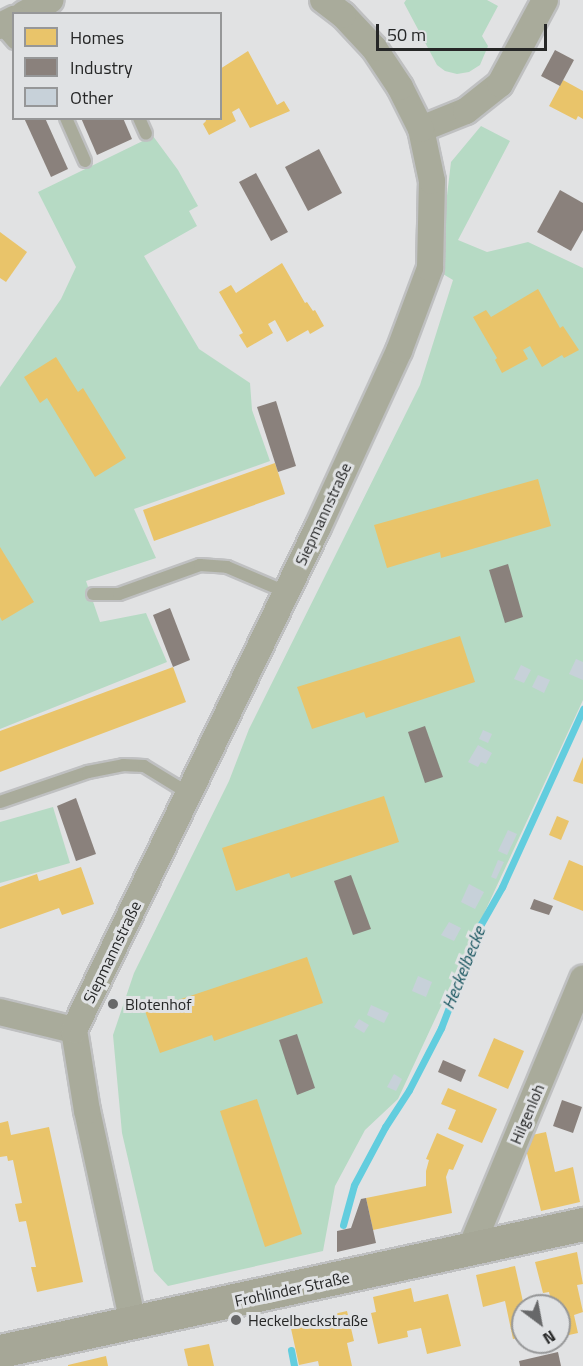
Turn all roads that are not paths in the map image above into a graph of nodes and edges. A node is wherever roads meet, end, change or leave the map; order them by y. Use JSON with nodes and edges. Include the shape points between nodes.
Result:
{"nodes":[{"id":1,"x":50,"y":0,"type":"edge"},
{"id":2,"x":323,"y":0,"type":"edge"},
{"id":3,"x":545,"y":0,"type":"edge"},
{"id":4,"x":28,"y":12,"type":"edge"},
{"id":5,"x":0,"y":27,"type":"edge"},
{"id":6,"x":12,"y":41,"type":"edge"},
{"id":7,"x":67,"y":120,"type":"edge"},
{"id":8,"x":140,"y":120,"type":"edge"},
{"id":9,"x":421,"y":129,"type":"junction"},
{"id":10,"x":146,"y":134,"type":"dead end"},
{"id":11,"x":85,"y":161,"type":"dead end"},
{"id":12,"x":286,"y":592,"type":"junction"},
{"id":13,"x":93,"y":594,"type":"dead end"},
{"id":14,"x":188,"y":793,"type":"junction"},
{"id":15,"x":0,"y":802,"type":"edge"},
{"id":16,"x":583,"y":979,"type":"edge"},
{"id":17,"x":0,"y":1012,"type":"edge"},
{"id":18,"x":74,"y":1030,"type":"junction"},
{"id":19,"x":583,"y":1224,"type":"edge"},
{"id":20,"x":470,"y":1250,"type":"junction"},
{"id":21,"x":134,"y":1323,"type":"junction"},
{"id":22,"x":0,"y":1351,"type":"edge"}],
"edges":[{"from":1,"to":4,"type":"street"},
{"from":2,"to":9,"type":"street","name":"Siepmannstraße","via":[[374,48]]},
{"from":3,"to":9,"type":"street","via":[[500,84],[466,111]]},
{"from":5,"to":6,"type":"lane"},
{"from":7,"to":11,"type":"lane"},
{"from":8,"to":10,"type":"lane"},
{"from":9,"to":12,"type":"street","name":"Siepmannstraße","via":[[432,181],[430,268],[399,351]]},
{"from":12,"to":13,"type":"lane","via":[[226,567],[200,565],[119,594]]},
{"from":12,"to":14,"type":"street","name":"Siepmannstraße"},
{"from":14,"to":15,"type":"lane","via":[[144,766],[123,765],[88,772]]},
{"from":14,"to":18,"type":"street","name":"Siepmannstraße"},
{"from":16,"to":20,"type":"street","name":"Hilgenloh"},
{"from":17,"to":18,"type":"street"},
{"from":18,"to":21,"type":"street","via":[[87,1111]]},
{"from":19,"to":20,"type":"main road","name":"Frohlinder Straße"},
{"from":20,"to":21,"type":"main road","name":"Frohlinder Straße"},
{"from":21,"to":22,"type":"main road","name":"Frohlinder Straße"}]}
